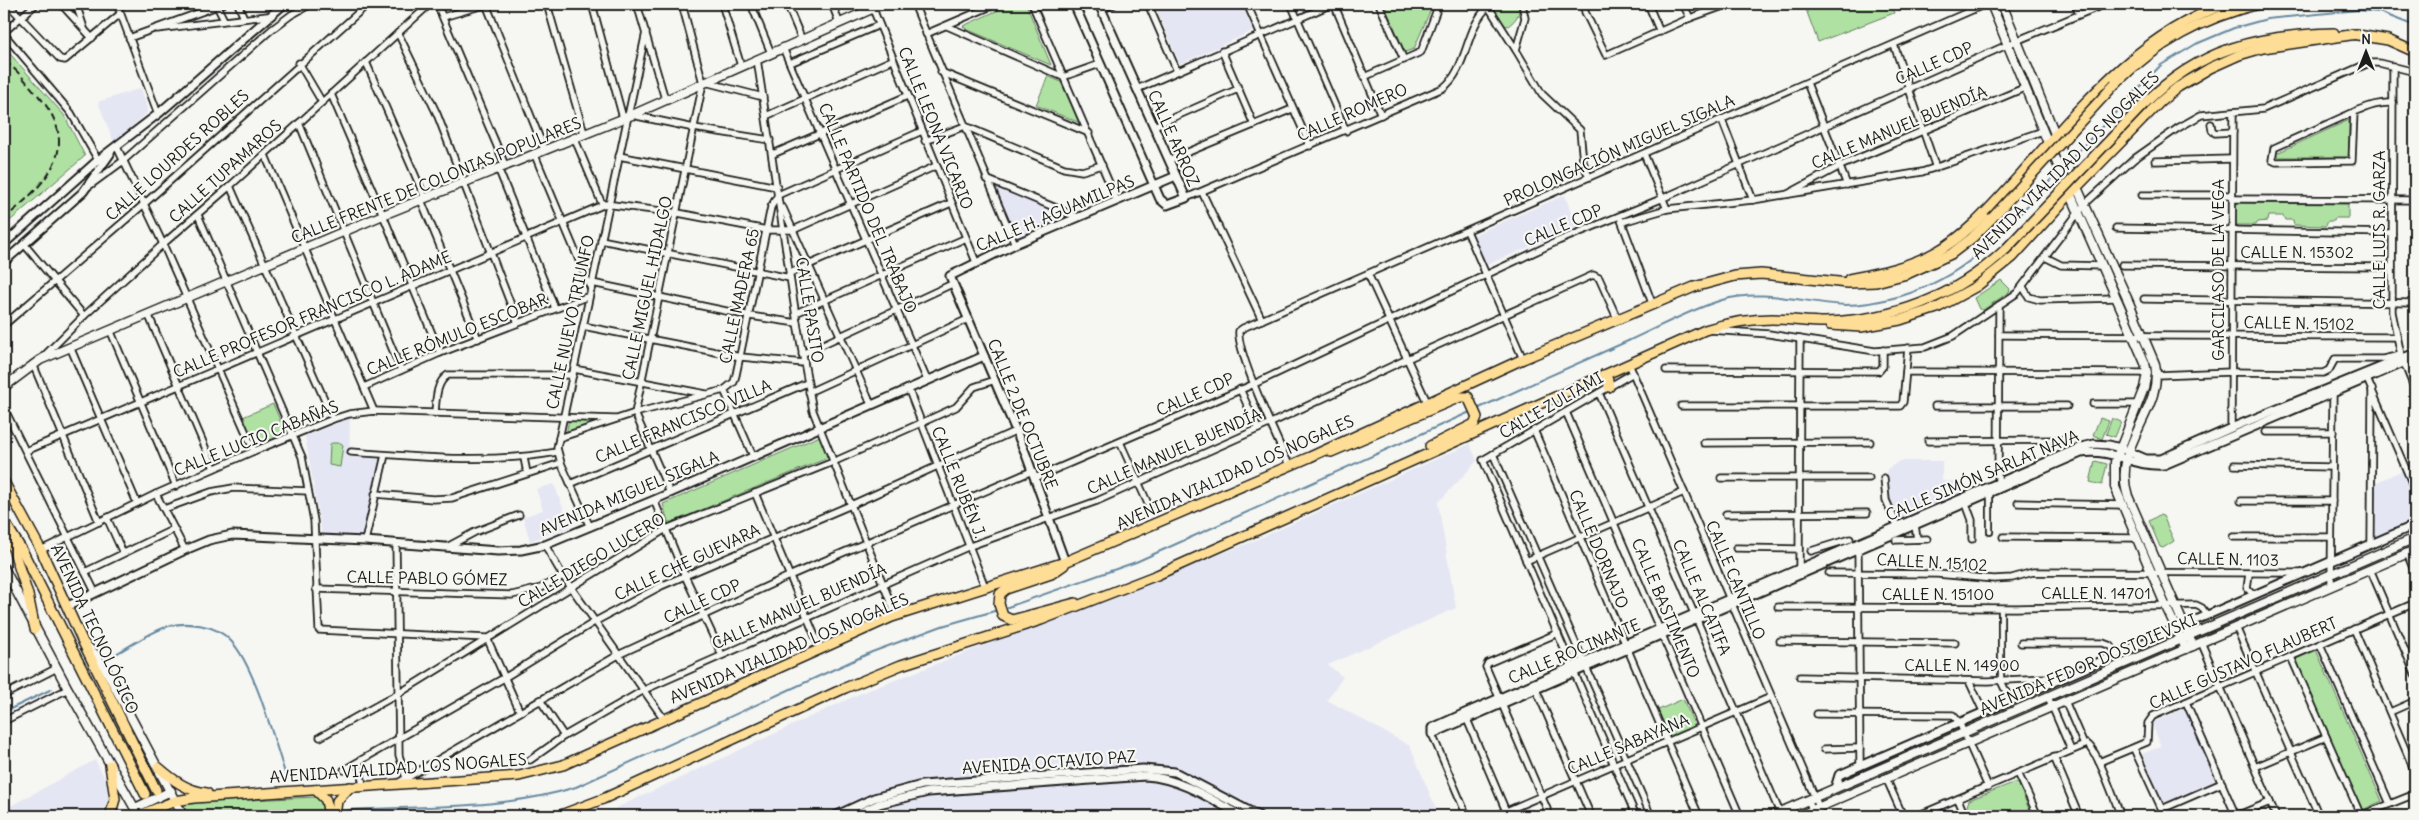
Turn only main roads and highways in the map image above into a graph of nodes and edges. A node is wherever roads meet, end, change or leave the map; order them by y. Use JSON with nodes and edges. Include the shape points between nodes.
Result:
{"nodes":[{"id":1,"x":882,"y":4,"type":"edge"},
{"id":2,"x":1991,"y":4,"type":"edge"},
{"id":3,"x":2002,"y":4,"type":"edge"},
{"id":4,"x":2226,"y":4,"type":"edge"},
{"id":5,"x":2259,"y":4,"type":"edge"},
{"id":6,"x":872,"y":6,"type":"edge"},
{"id":7,"x":2357,"y":34,"type":"junction"},
{"id":8,"x":2415,"y":52,"type":"edge"},
{"id":9,"x":2038,"y":94,"type":"junction"},
{"id":10,"x":2029,"y":97,"type":"junction"},
{"id":11,"x":2055,"y":134,"type":"junction"},
{"id":12,"x":2048,"y":143,"type":"junction"},
{"id":13,"x":2073,"y":188,"type":"junction"},
{"id":14,"x":1834,"y":282,"type":"junction"},
{"id":15,"x":1823,"y":322,"type":"junction"},
{"id":16,"x":1603,"y":375,"type":"junction"},
{"id":17,"x":4,"y":387,"type":"edge"},
{"id":18,"x":1608,"y":387,"type":"road end"},
{"id":19,"x":2123,"y":454,"type":"junction"},
{"id":20,"x":1310,"y":457,"type":"junction"},
{"id":21,"x":4,"y":482,"type":"edge"},
{"id":22,"x":1335,"y":496,"type":"junction"},
{"id":23,"x":4,"y":521,"type":"edge"},
{"id":24,"x":2415,"y":538,"type":"edge"},
{"id":25,"x":2415,"y":550,"type":"edge"},
{"id":26,"x":1065,"y":562,"type":"junction"},
{"id":27,"x":4,"y":568,"type":"edge"},
{"id":28,"x":1093,"y":601,"type":"junction"},
{"id":29,"x":2180,"y":627,"type":"junction"},
{"id":30,"x":35,"y":629,"type":"junction"},
{"id":31,"x":2185,"y":637,"type":"junction"},
{"id":32,"x":83,"y":642,"type":"junction"},
{"id":33,"x":2190,"y":647,"type":"junction"},
{"id":34,"x":110,"y":765,"type":"junction"},
{"id":35,"x":158,"y":767,"type":"junction"},
{"id":36,"x":350,"y":787,"type":"junction"},
{"id":37,"x":156,"y":790,"type":"tunnel mouth"},
{"id":38,"x":316,"y":790,"type":"junction"},
{"id":39,"x":171,"y":791,"type":"junction"},
{"id":40,"x":145,"y":794,"type":"tunnel mouth"},
{"id":41,"x":227,"y":795,"type":"junction"},
{"id":42,"x":175,"y":801,"type":"junction"},
{"id":43,"x":1816,"y":811,"type":"edge"},
{"id":44,"x":138,"y":814,"type":"edge"},
{"id":45,"x":110,"y":816,"type":"edge"},
{"id":46,"x":182,"y":816,"type":"edge"},
{"id":47,"x":329,"y":816,"type":"edge"},
{"id":48,"x":336,"y":816,"type":"edge"},
{"id":49,"x":558,"y":816,"type":"edge"},
{"id":50,"x":1771,"y":816,"type":"edge"},
{"id":51,"x":1799,"y":816,"type":"edge"}],
"edges":[{"from":1,"to":6,"type":"main road","name":"CALLE FRENTE DE COLONIAS POPULARES"},
{"from":2,"to":10,"type":"main road"},
{"from":3,"to":9,"type":"main road"},
{"from":4,"to":11,"type":"main road","via":[[2165,33],[2133,56]]},
{"from":5,"to":14,"type":"main road","name":"AVENIDA VIALIDAD LOS NOGALES","bridge":true,"via":[[2229,12],[2181,32],[2136,64],[1992,218],[1951,254],[1907,274],[1876,282]]},
{"from":6,"to":17,"type":"main road","name":"CALLE FRENTE DE COLONIAS POPULARES","via":[[627,117],[462,182],[36,362]]},
{"from":7,"to":8,"type":"main road","name":"AVENIDA VIALIDAD LOS NOGALES","via":[[2388,40]]},
{"from":7,"to":13,"type":"main road","via":[[2263,48],[2210,68],[2160,102]]},
{"from":7,"to":15,"type":"main road","name":"AVENIDA VIALIDAD LOS NOGALES","bridge":true,"via":[[2285,36],[2251,41],[2189,66],[2144,104],[1989,266],[1917,306],[1888,315]]},
{"from":9,"to":10,"type":"main road"},
{"from":9,"to":11,"type":"main road"},
{"from":10,"to":12,"type":"main road"},
{"from":11,"to":12,"type":"main road"},
{"from":11,"to":13,"type":"main road","bridge":true},
{"from":12,"to":13,"type":"main road","bridge":true},
{"from":12,"to":14,"type":"main road","via":[[1986,212],[1937,252],[1903,267]]},
{"from":13,"to":15,"type":"main road","via":[[2013,257],[1959,297],[1879,326],[1844,328]]},
{"from":13,"to":19,"type":"main road","via":[[2147,372]]},
{"from":13,"to":19,"type":"main road","via":[[2085,204],[2144,336],[2157,375],[2152,394]]},
{"from":14,"to":20,"type":"main road","name":"AVENIDA VIALIDAD LOS NOGALES","via":[[1777,275],[1735,276],[1694,287],[1523,359]]},
{"from":15,"to":16,"type":"main road","name":"AVENIDA VIALIDAD LOS NOGALES","via":[[1749,320],[1705,330]]},
{"from":16,"to":18,"type":"main road","via":[[1608,380]]},
{"from":16,"to":22,"type":"main road","name":"AVENIDA VIALIDAD LOS NOGALES"},
{"from":19,"to":29,"type":"main road","via":[[2125,488],[2176,606]]},
{"from":19,"to":29,"type":"main road","via":[[2114,476],[2115,487],[2166,607]]},
{"from":20,"to":22,"type":"main road","via":[[1348,447],[1460,398],[1469,398],[1477,416],[1471,427],[1360,479]]},
{"from":20,"to":26,"type":"main road","name":"AVENIDA VIALIDAD LOS NOGALES"},
{"from":21,"to":32,"type":"main road","name":"AVENIDA TECNOLÓGICO","via":[[41,550]]},
{"from":22,"to":28,"type":"main road","name":"AVENIDA VIALIDAD LOS NOGALES"},
{"from":23,"to":30,"type":"main road","via":[[28,595]]},
{"from":23,"to":40,"type":"main road","name":"AVENIDA TECNOLÓGICO","via":[[23,552]]},
{"from":24,"to":31,"type":"main road","name":"AVENIDA FEDOR DOSTOIEVSKI"},
{"from":25,"to":33,"type":"main road","name":"AVENIDA FEDOR DOSTOIEVSKI"},
{"from":26,"to":28,"type":"main road","via":[[1051,574],[1006,589],[999,597],[1004,616],[1012,620],[1059,606]]},
{"from":26,"to":36,"type":"main road","name":"AVENIDA VIALIDAD LOS NOGALES","via":[[896,616],[544,771],[520,776]]},
{"from":27,"to":30,"type":"main road"},
{"from":28,"to":49,"type":"main road","name":"AVENIDA VIALIDAD LOS NOGALES","via":[[901,665],[603,799]]},
{"from":29,"to":31,"type":"main road"},
{"from":30,"to":34,"type":"main road"},
{"from":31,"to":33,"type":"main road"},
{"from":31,"to":50,"type":"main road","name":"AVENIDA FEDOR DOSTOIEVSKI"},
{"from":32,"to":35,"type":"main road","via":[[106,670]]},
{"from":32,"to":37,"type":"main road","name":"AVENIDA TECNOLÓGICO"},
{"from":33,"to":43,"type":"main road","name":"AVENIDA FEDOR DOSTOIEVSKI"},
{"from":34,"to":44,"type":"main road"},
{"from":34,"to":45,"type":"main road","via":[[115,799]]},
{"from":35,"to":39,"type":"main road"},
{"from":35,"to":41,"type":"main road","via":[[174,781],[198,792]]},
{"from":36,"to":38,"type":"main road","name":"AVENIDA VIALIDAD LOS NOGALES"},
{"from":36,"to":48,"type":"main road","via":[[337,801]]},
{"from":38,"to":41,"type":"main road","name":"AVENIDA VIALIDAD LOS NOGALES"},
{"from":38,"to":47,"type":"main road","via":[[326,800]]},
{"from":39,"to":42,"type":"main road"},
{"from":39,"to":44,"type":"main road"},
{"from":41,"to":42,"type":"main road","name":"AVENIDA VIALIDAD LOS NOGALES"},
{"from":42,"to":44,"type":"main road","name":"AVENIDA VIALIDAD LOS NOGALES"},
{"from":42,"to":46,"type":"main road"},
{"from":43,"to":51,"type":"main road","name":"AVENIDA FEDOR DOSTOIEVSKI"}]}
